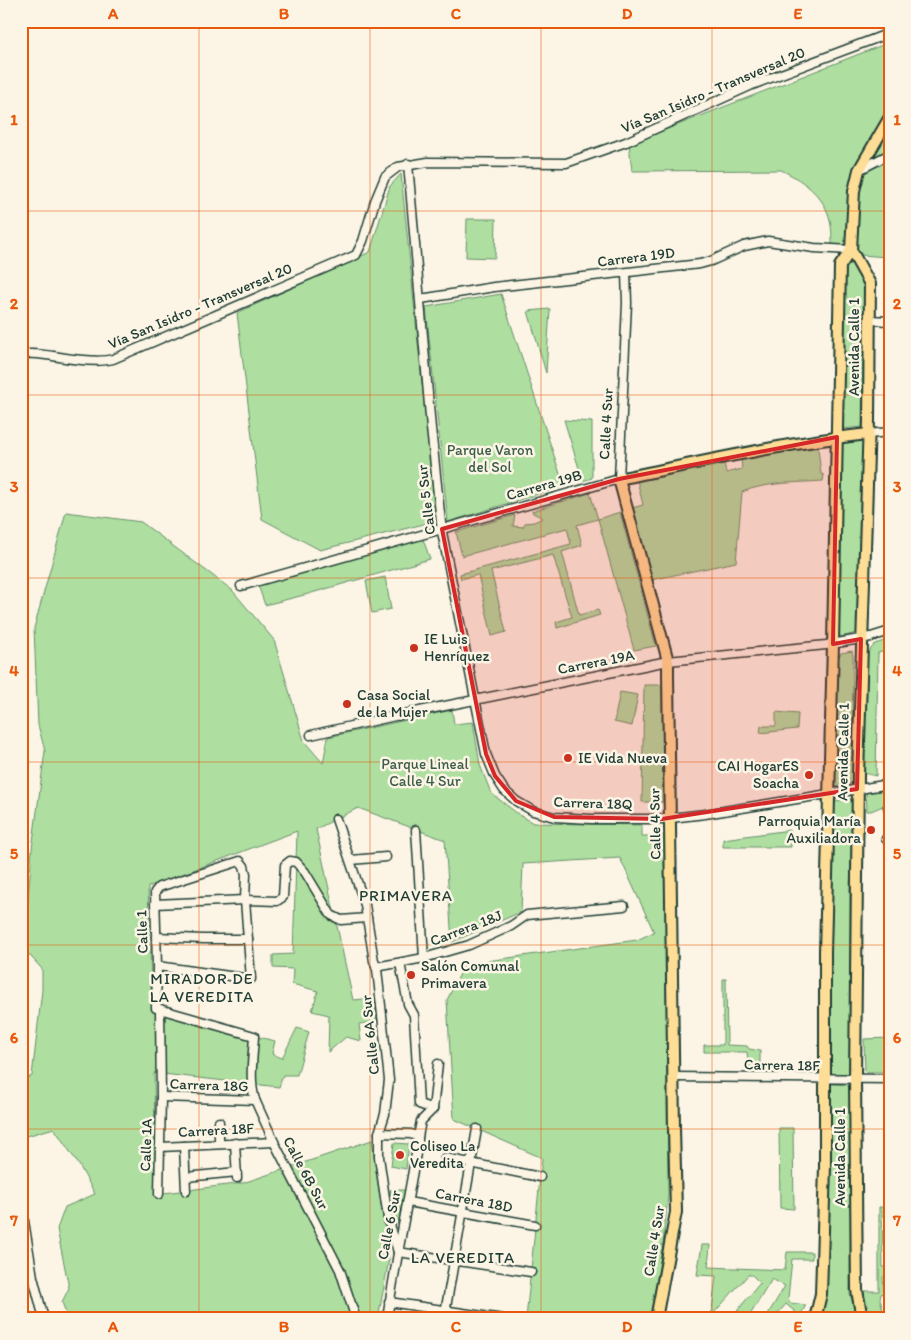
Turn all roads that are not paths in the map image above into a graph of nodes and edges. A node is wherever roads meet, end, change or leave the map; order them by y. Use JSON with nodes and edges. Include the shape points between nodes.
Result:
{"nodes":[{"id":1,"x":890,"y":33,"type":"edge"},
{"id":2,"x":890,"y":117,"type":"edge"},
{"id":3,"x":890,"y":154,"type":"edge"},
{"id":4,"x":408,"y":164,"type":"junction"},
{"id":5,"x":859,"y":170,"type":"junction"},
{"id":6,"x":851,"y":250,"type":"junction"},
{"id":7,"x":626,"y":273,"type":"junction"},
{"id":8,"x":421,"y":300,"type":"junction"},
{"id":9,"x":869,"y":320,"type":"junction"},
{"id":10,"x":890,"y":321,"type":"edge"},
{"id":11,"x":21,"y":355,"type":"edge"},
{"id":12,"x":890,"y":432,"type":"edge"},
{"id":13,"x":868,"y":434,"type":"junction"},
{"id":14,"x":837,"y":437,"type":"junction"},
{"id":15,"x":618,"y":479,"type":"junction"},
{"id":16,"x":442,"y":529,"type":"junction"},
{"id":17,"x":241,"y":586,"type":"dead end"},
{"id":18,"x":890,"y":632,"type":"edge"},
{"id":19,"x":861,"y":639,"type":"junction"},
{"id":20,"x":833,"y":644,"type":"junction"},
{"id":21,"x":668,"y":661,"type":"junction"},
{"id":22,"x":475,"y":700,"type":"junction"},
{"id":23,"x":311,"y":735,"type":"dead end"},
{"id":24,"x":890,"y":784,"type":"edge"},
{"id":25,"x":857,"y":789,"type":"junction"},
{"id":26,"x":829,"y":794,"type":"junction"},
{"id":27,"x":533,"y":811,"type":"joint"},
{"id":28,"x":670,"y":818,"type":"junction"},
{"id":29,"x":336,"y":819,"type":"dead end"},
{"id":30,"x":416,"y":830,"type":"dead end"},
{"id":31,"x":386,"y":858,"type":"dead end"},
{"id":32,"x":350,"y":860,"type":"junction"},
{"id":33,"x":245,"y":900,"type":"junction"},
{"id":34,"x":155,"y":904,"type":"junction"},
{"id":35,"x":624,"y":906,"type":"dead end"},
{"id":36,"x":367,"y":918,"type":"junction"},
{"id":37,"x":156,"y":937,"type":"junction"},
{"id":38,"x":248,"y":939,"type":"junction"},
{"id":39,"x":424,"y":958,"type":"junction"},
{"id":40,"x":400,"y":963,"type":"junction"},
{"id":41,"x":157,"y":966,"type":"junction"},
{"id":42,"x":376,"y":967,"type":"junction"},
{"id":43,"x":158,"y":1009,"type":"junction"},
{"id":44,"x":438,"y":1064,"type":"dead end"},
{"id":45,"x":674,"y":1077,"type":"junction"},
{"id":46,"x":890,"y":1079,"type":"edge"},
{"id":47,"x":824,"y":1080,"type":"junction"},
{"id":48,"x":855,"y":1080,"type":"junction"},
{"id":49,"x":161,"y":1097,"type":"junction"},
{"id":50,"x":255,"y":1100,"type":"junction"},
{"id":51,"x":433,"y":1109,"type":"junction"},
{"id":52,"x":219,"y":1122,"type":"dead end"},
{"id":53,"x":477,"y":1129,"type":"dead end"},
{"id":54,"x":379,"y":1132,"type":"junction"},
{"id":55,"x":418,"y":1137,"type":"junction"},
{"id":56,"x":274,"y":1142,"type":"junction"},
{"id":57,"x":235,"y":1143,"type":"junction"},
{"id":58,"x":219,"y":1144,"type":"junction"},
{"id":59,"x":184,"y":1146,"type":"junction"},
{"id":60,"x":160,"y":1147,"type":"junction"},
{"id":61,"x":445,"y":1158,"type":"dead end"},
{"id":62,"x":470,"y":1164,"type":"junction"},
{"id":63,"x":186,"y":1177,"type":"junction"},
{"id":64,"x":540,"y":1177,"type":"dead end"},
{"id":65,"x":186,"y":1191,"type":"dead end"},
{"id":66,"x":159,"y":1194,"type":"dead end"},
{"id":67,"x":21,"y":1202,"type":"edge"},
{"id":68,"x":408,"y":1202,"type":"junction"},
{"id":69,"x":462,"y":1211,"type":"junction"},
{"id":70,"x":535,"y":1225,"type":"dead end"},
{"id":71,"x":398,"y":1252,"type":"junction"},
{"id":72,"x":455,"y":1261,"type":"junction"},
{"id":73,"x":531,"y":1272,"type":"dead end"},
{"id":74,"x":390,"y":1302,"type":"junction"},
{"id":75,"x":21,"y":1310,"type":"edge"},
{"id":76,"x":446,"y":1310,"type":"junction"},
{"id":77,"x":503,"y":1318,"type":"edge"},
{"id":78,"x":23,"y":1319,"type":"edge"},
{"id":79,"x":44,"y":1319,"type":"edge"},
{"id":80,"x":356,"y":1319,"type":"edge"},
{"id":81,"x":387,"y":1319,"type":"edge"},
{"id":82,"x":444,"y":1319,"type":"edge"},
{"id":83,"x":656,"y":1319,"type":"edge"},
{"id":84,"x":815,"y":1319,"type":"edge"},
{"id":85,"x":834,"y":1319,"type":"edge"},
{"id":86,"x":848,"y":1319,"type":"edge"},
{"id":87,"x":862,"y":1319,"type":"edge"}],
"edges":[{"from":1,"to":4,"type":"street","name":"Vía San Isidro - Transversal 20","via":[[752,85],[626,142],[566,163]]},
{"from":2,"to":5,"type":"main road","name":"Avenida Calle 1"},
{"from":3,"to":5,"type":"street"},
{"from":4,"to":8,"type":"street","name":"Calle 5 Sur"},
{"from":4,"to":11,"type":"street","name":"Vía San Isidro - Transversal 20","via":[[398,166],[385,177],[356,255],[113,359]]},
{"from":5,"to":6,"type":"main road","name":"Avenida Calle 1","via":[[854,191]]},
{"from":6,"to":7,"type":"street","name":"Carrera 19D","via":[[768,241],[744,246],[707,262]]},
{"from":6,"to":9,"type":"main road","name":"Avenida Calle 1","via":[[870,284]]},
{"from":6,"to":14,"type":"main road","name":"Avenida Calle 1","via":[[840,266]]},
{"from":7,"to":8,"type":"street","name":"Carrera 19D","via":[[494,287]]},
{"from":7,"to":15,"type":"street","name":"Calle 4 Sur"},
{"from":8,"to":16,"type":"street","name":"Calle 5 Sur"},
{"from":9,"to":10,"type":"street"},
{"from":9,"to":13,"type":"main road","name":"Avenida Calle 1"},
{"from":12,"to":13,"type":"street","name":"Carrera 19B"},
{"from":13,"to":14,"type":"main road","name":"Carrera 19B"},
{"from":13,"to":19,"type":"main road","name":"Avenida Calle 1"},
{"from":14,"to":15,"type":"main road","name":"Carrera 19B"},
{"from":14,"to":20,"type":"main road","name":"Avenida Calle 1"},
{"from":15,"to":16,"type":"street","name":"Carrera 19B"},
{"from":15,"to":21,"type":"main road","name":"Calle 4 Sur"},
{"from":16,"to":17,"type":"street","name":"Carrera 19B"},
{"from":16,"to":22,"type":"street","name":"Calle 5 Sur"},
{"from":18,"to":19,"type":"street","name":"Carrera 19A"},
{"from":19,"to":20,"type":"street","name":"Carrera 19A"},
{"from":19,"to":25,"type":"main road","name":"Avenida Calle 1"},
{"from":20,"to":21,"type":"street","name":"Carrera 19A"},
{"from":20,"to":26,"type":"main road","name":"Avenida Calle 1"},
{"from":21,"to":22,"type":"street","name":"Carrera 19A"},
{"from":21,"to":28,"type":"main road","name":"Calle 4 Sur"},
{"from":22,"to":23,"type":"street","name":"Carrera 19A"},
{"from":22,"to":27,"type":"street","name":"Calle 5 Sur","via":[[486,754],[495,776],[504,790]]},
{"from":24,"to":25,"type":"street","name":"Carrera 18Q"},
{"from":25,"to":26,"type":"street","name":"Carrera 18Q"},
{"from":25,"to":48,"type":"main road","name":"Avenida Calle 1"},
{"from":26,"to":28,"type":"street","name":"Carrera 18Q"},
{"from":26,"to":47,"type":"main road","name":"Avenida Calle 1"},
{"from":27,"to":28,"type":"street","name":"Carrera 18Q","via":[[554,817],[591,819]]},
{"from":28,"to":45,"type":"main road","name":"Calle 4 Sur"},
{"from":29,"to":32,"type":"street","name":"Calle 6A Sur"},
{"from":30,"to":39,"type":"street"},
{"from":31,"to":32,"type":"street"},
{"from":32,"to":36,"type":"street","name":"Calle 6A Sur"},
{"from":33,"to":34,"type":"street"},
{"from":33,"to":34,"type":"street","name":"Calle 1","via":[[246,874],[240,861],[159,887],[155,892]]},
{"from":33,"to":36,"type":"street","via":[[277,900],[283,897],[286,865],[290,861],[296,862],[305,872],[331,915],[341,920]]},
{"from":33,"to":38,"type":"street"},
{"from":34,"to":37,"type":"street","name":"Calle 1"},
{"from":35,"to":39,"type":"street","name":"Carrera 18J","via":[[527,915],[469,945]]},
{"from":36,"to":42,"type":"street","name":"Calle 6A Sur"},
{"from":37,"to":38,"type":"street"},
{"from":37,"to":41,"type":"street","name":"Calle 1"},
{"from":38,"to":41,"type":"street","via":[[251,979]]},
{"from":39,"to":40,"type":"street","name":"Carrera 18J"},
{"from":40,"to":42,"type":"street","name":"Carrera 18J"},
{"from":40,"to":51,"type":"street","via":[[408,1004],[414,1015],[419,1104]]},
{"from":41,"to":43,"type":"street","name":"Calle 1"},
{"from":42,"to":54,"type":"street","name":"Calle 6A Sur","via":[[389,1080]]},
{"from":43,"to":49,"type":"street","name":"Calle 1"},
{"from":43,"to":50,"type":"street","name":"Calle 6B Sur","via":[[254,1036],[252,1070]]},
{"from":44,"to":51,"type":"street"},
{"from":45,"to":47,"type":"street","name":"Carrera 18F"},
{"from":45,"to":83,"type":"main road","name":"Calle 4 Sur","via":[[676,1212]]},
{"from":46,"to":48,"type":"street","name":"Carrera 18F"},
{"from":47,"to":48,"type":"street","name":"Carrera 18F"},
{"from":47,"to":84,"type":"main road","name":"Avenida Calle 1","via":[[821,1294]]},
{"from":48,"to":87,"type":"main road","name":"Avenida Calle 1","via":[[857,1290]]},
{"from":49,"to":50,"type":"street","name":"Carrera 18G"},
{"from":49,"to":60,"type":"street","name":"Calle 1A"},
{"from":50,"to":56,"type":"street","name":"Calle 6B Sur"},
{"from":51,"to":55,"type":"street","name":"Calle 6 Sur","via":[[422,1121]]},
{"from":52,"to":58,"type":"street"},
{"from":53,"to":62,"type":"street"},
{"from":54,"to":55,"type":"street"},
{"from":54,"to":71,"type":"street","name":"Calle 6A Sur","via":[[379,1157],[388,1218]]},
{"from":55,"to":68,"type":"street","name":"Calle 6 Sur"},
{"from":56,"to":57,"type":"street","name":"Carrera 18F"},
{"from":56,"to":80,"type":"street","name":"Calle 6B Sur","via":[[340,1270]]},
{"from":57,"to":58,"type":"street","name":"Carrera 18F"},
{"from":57,"to":63,"type":"street","via":[[237,1175]]},
{"from":58,"to":59,"type":"street","name":"Carrera 18F"},
{"from":59,"to":60,"type":"street","name":"Carrera 18F"},
{"from":59,"to":63,"type":"street"},
{"from":60,"to":66,"type":"street","name":"Calle 1A"},
{"from":61,"to":62,"type":"street"},
{"from":62,"to":64,"type":"street"},
{"from":62,"to":69,"type":"street"},
{"from":63,"to":65,"type":"street"},
{"from":67,"to":79,"type":"street","via":[[33,1277]]},
{"from":68,"to":69,"type":"street","name":"Carrera 18D"},
{"from":68,"to":71,"type":"street","name":"Calle 6 Sur"},
{"from":69,"to":70,"type":"street","name":"Carrera 18D"},
{"from":69,"to":72,"type":"street"},
{"from":71,"to":72,"type":"street"},
{"from":71,"to":74,"type":"street","name":"Calle 6 Sur"},
{"from":72,"to":73,"type":"street"},
{"from":72,"to":76,"type":"street"},
{"from":74,"to":76,"type":"street"},
{"from":74,"to":81,"type":"street","name":"Calle 6 Sur"},
{"from":75,"to":78,"type":"street"},
{"from":76,"to":77,"type":"street"},
{"from":76,"to":82,"type":"street"},
{"from":85,"to":86,"type":"main road"}]}
